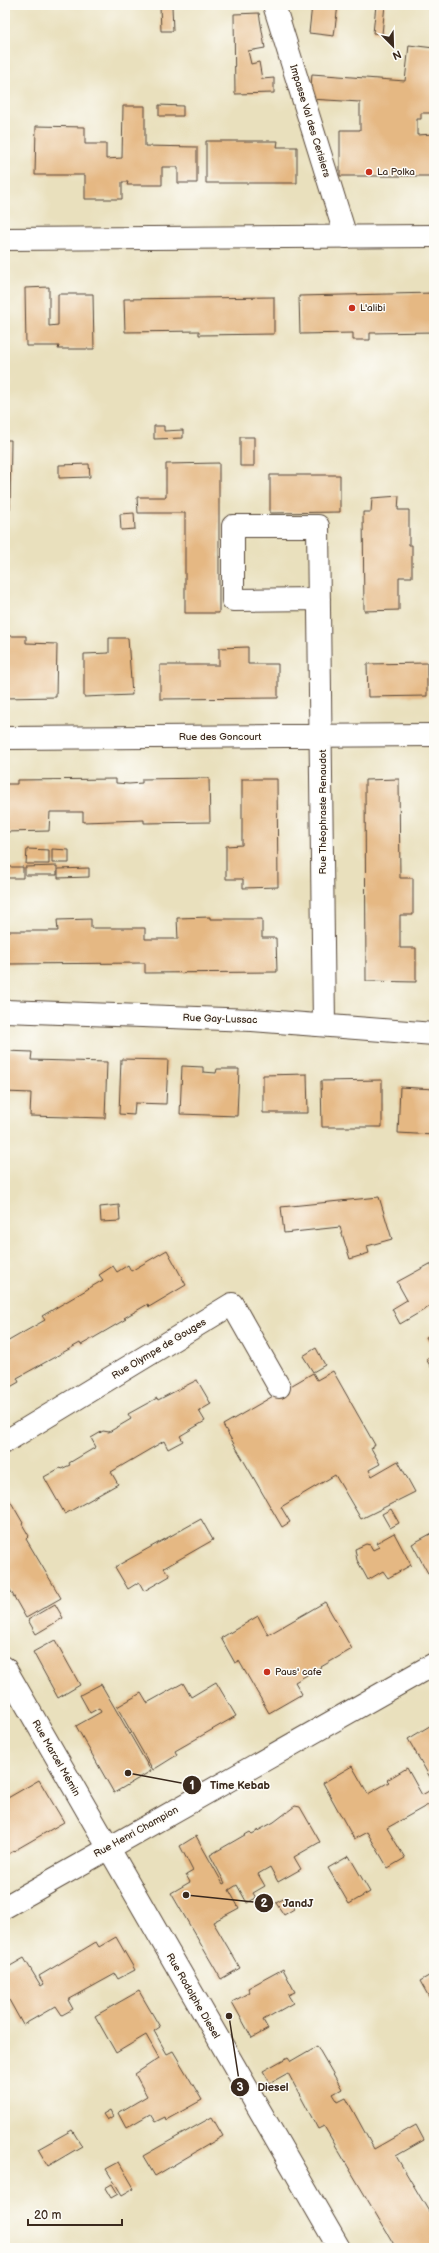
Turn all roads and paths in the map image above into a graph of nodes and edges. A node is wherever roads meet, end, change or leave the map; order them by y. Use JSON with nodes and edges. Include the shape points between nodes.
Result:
{"nodes":[{"id":1,"x":274,"y":5,"type":"edge"},
{"id":2,"x":434,"y":236,"type":"edge"},
{"id":3,"x":346,"y":237,"type":"junction"},
{"id":4,"x":5,"y":239,"type":"edge"},
{"id":5,"x":319,"y":600,"type":"junction"},
{"id":6,"x":434,"y":735,"type":"edge"},
{"id":7,"x":322,"y":736,"type":"junction"},
{"id":8,"x":5,"y":738,"type":"edge"},
{"id":9,"x":5,"y":1011,"type":"edge"},
{"id":10,"x":324,"y":1025,"type":"junction"},
{"id":11,"x":434,"y":1034,"type":"edge"},
{"id":12,"x":279,"y":1387,"type":"dead end"},
{"id":13,"x":5,"y":1442,"type":"edge"},
{"id":14,"x":434,"y":1664,"type":"edge"},
{"id":15,"x":5,"y":1668,"type":"edge"},
{"id":16,"x":107,"y":1848,"type":"junction"},
{"id":17,"x":5,"y":1907,"type":"edge"},
{"id":18,"x":339,"y":2248,"type":"edge"}],
"edges":[{"from":1,"to":3,"type":"street","name":"Impasse Val des Cerisiers"},
{"from":2,"to":3,"type":"street"},
{"from":3,"to":4,"type":"street"},
{"from":5,"to":5,"type":"street","name":"Rue Théophraste Renaudot","via":[[233,600],[233,526],[318,526]]},
{"from":5,"to":7,"type":"street","name":"Rue Théophraste Renaudot"},
{"from":6,"to":7,"type":"street","name":"Rue des Goncourt"},
{"from":7,"to":8,"type":"street","name":"Rue des Goncourt"},
{"from":7,"to":10,"type":"street","name":"Rue Théophraste Renaudot"},
{"from":9,"to":10,"type":"street","name":"Rue Gay-Lussac"},
{"from":10,"to":11,"type":"street","name":"Rue Gay-Lussac"},
{"from":12,"to":13,"type":"street","name":"Rue Olympe de Gouges","via":[[232,1304]]},
{"from":14,"to":16,"type":"street","name":"Rue Henri Champion"},
{"from":15,"to":16,"type":"street","name":"Rue Marcel Mémin"},
{"from":16,"to":17,"type":"street","name":"Rue Henri Champion"},
{"from":16,"to":18,"type":"street","name":"Rue Rodolphe Diesel"}]}
